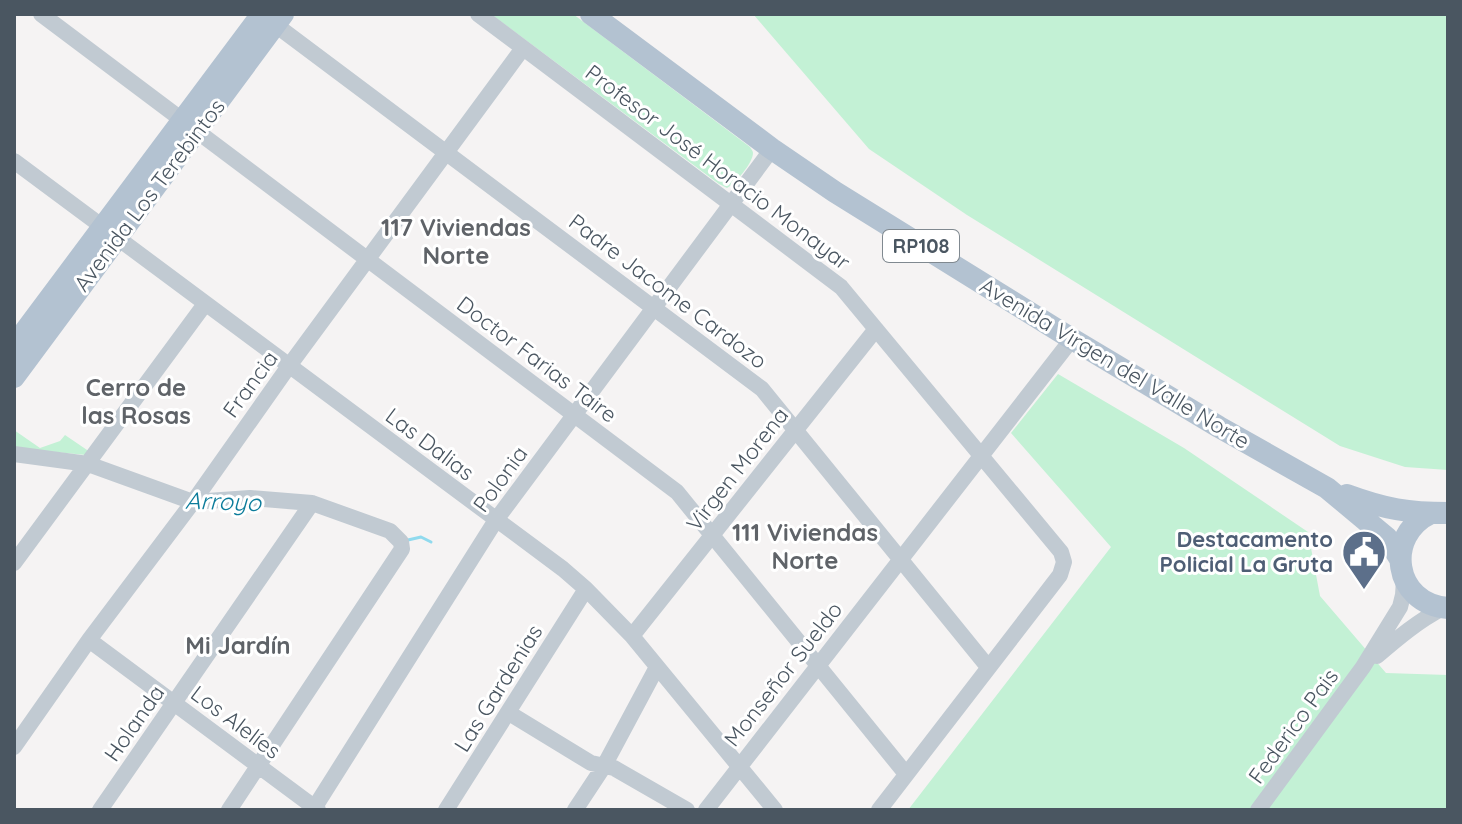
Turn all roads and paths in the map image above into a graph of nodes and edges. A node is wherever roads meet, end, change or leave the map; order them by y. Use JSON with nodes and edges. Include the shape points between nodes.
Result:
{"nodes":[{"id":1,"x":41,"y":14,"type":"edge"},
{"id":2,"x":478,"y":14,"type":"edge"},
{"id":3,"x":591,"y":14,"type":"edge"},
{"id":4,"x":269,"y":16,"type":"edge"},
{"id":5,"x":523,"y":48,"type":"junction"},
{"id":6,"x":190,"y":125,"type":"junction"},
{"id":7,"x":772,"y":149,"type":"junction"},
{"id":8,"x":447,"y":153,"type":"junction"},
{"id":9,"x":14,"y":161,"type":"edge"},
{"id":10,"x":731,"y":204,"type":"junction"},
{"id":11,"x":110,"y":233,"type":"junction"},
{"id":12,"x":368,"y":259,"type":"junction"},
{"id":13,"x":205,"y":304,"type":"junction"},
{"id":14,"x":654,"y":308,"type":"junction"},
{"id":15,"x":876,"y":329,"type":"junction"},
{"id":16,"x":23,"y":336,"type":"edge"},
{"id":17,"x":1072,"y":339,"type":"junction"},
{"id":18,"x":289,"y":366,"type":"junction"},
{"id":19,"x":14,"y":377,"type":"edge"},
{"id":20,"x":575,"y":415,"type":"junction"},
{"id":21,"x":795,"y":430,"type":"junction"},
{"id":22,"x":14,"y":454,"type":"edge"},
{"id":23,"x":981,"y":456,"type":"junction"},
{"id":24,"x":88,"y":464,"type":"junction"},
{"id":25,"x":1327,"y":488,"type":"junction"},
{"id":26,"x":193,"y":502,"type":"junction"},
{"id":27,"x":312,"y":503,"type":"junction"},
{"id":28,"x":1440,"y":513,"type":"edge"},
{"id":29,"x":496,"y":520,"type":"junction"},
{"id":30,"x":712,"y":535,"type":"junction"},
{"id":31,"x":900,"y":560,"type":"junction"},
{"id":32,"x":14,"y":563,"type":"edge"},
{"id":33,"x":1402,"y":570,"type":"junction"},
{"id":34,"x":586,"y":589,"type":"junction"},
{"id":35,"x":1446,"y":608,"type":"edge"},
{"id":36,"x":632,"y":636,"type":"junction"},
{"id":37,"x":89,"y":640,"type":"junction"},
{"id":38,"x":818,"y":665,"type":"junction"},
{"id":39,"x":657,"y":667,"type":"junction"},
{"id":40,"x":988,"y":667,"type":"junction"},
{"id":41,"x":1363,"y":667,"type":"junction"},
{"id":42,"x":175,"y":703,"type":"junction"},
{"id":43,"x":509,"y":713,"type":"junction"},
{"id":44,"x":14,"y":747,"type":"edge"},
{"id":45,"x":604,"y":766,"type":"junction"},
{"id":46,"x":739,"y":766,"type":"junction"},
{"id":47,"x":258,"y":767,"type":"junction"},
{"id":48,"x":906,"y":774,"type":"junction"},
{"id":49,"x":315,"y":809,"type":"edge"},
{"id":50,"x":100,"y":810,"type":"edge"},
{"id":51,"x":229,"y":810,"type":"edge"},
{"id":52,"x":446,"y":810,"type":"edge"},
{"id":53,"x":575,"y":810,"type":"edge"},
{"id":54,"x":687,"y":810,"type":"edge"},
{"id":55,"x":706,"y":810,"type":"edge"},
{"id":56,"x":775,"y":810,"type":"edge"},
{"id":57,"x":879,"y":810,"type":"edge"},
{"id":58,"x":1258,"y":810,"type":"edge"}],
"edges":[{"from":1,"to":6,"type":"street","name":"Doctor Farias Taire"},
{"from":2,"to":5,"type":"street","name":"Profesor José Horacio Monayar"},
{"from":3,"to":7,"type":"main road","name":"Avenida Virgen del Valle Norte","number":"RP108"},
{"from":4,"to":6,"type":"main road","name":"Avenida Los Terebintos"},
{"from":4,"to":8,"type":"street","name":"Padre Jacome Cardozo"},
{"from":5,"to":8,"type":"street","name":"Francia"},
{"from":5,"to":10,"type":"street","name":"Profesor José Horacio Monayar"},
{"from":6,"to":11,"type":"main road","name":"Avenida Los Terebintos"},
{"from":6,"to":12,"type":"street","name":"Doctor Farias Taire"},
{"from":7,"to":10,"type":"street","name":"Polonia"},
{"from":7,"to":17,"type":"main road","name":"Avenida Virgen del Valle Norte","number":"RP108"},
{"from":8,"to":12,"type":"street","name":"Francia"},
{"from":8,"to":14,"type":"street","name":"Padre Jacome Cardozo"},
{"from":9,"to":11,"type":"street","name":"Las Dalias"},
{"from":10,"to":14,"type":"street","name":"Polonia"},
{"from":10,"to":15,"type":"street","name":"Profesor José Horacio Monayar","via":[[841,287]]},
{"from":11,"to":13,"type":"street","name":"Las Dalias"},
{"from":11,"to":16,"type":"main road","name":"Avenida Los Terebintos"},
{"from":12,"to":18,"type":"street","name":"Francia"},
{"from":12,"to":20,"type":"street","name":"Doctor Farias Taire"},
{"from":13,"to":18,"type":"street","name":"Las Dalias"},
{"from":13,"to":24,"type":"street"},
{"from":14,"to":20,"type":"street","name":"Polonia"},
{"from":14,"to":21,"type":"street","name":"Padre Jacome Cardozo","via":[[762,389]]},
{"from":15,"to":21,"type":"street","name":"Virgen Morena"},
{"from":15,"to":23,"type":"street","name":"Profesor José Horacio Monayar"},
{"from":16,"to":19,"type":"main road","name":"Avenida Los Terebintos"},
{"from":17,"to":23,"type":"street","name":"Monseñor Sueldo"},
{"from":17,"to":25,"type":"main road","name":"Avenida Virgen del Valle Norte","number":"RP108"},
{"from":18,"to":26,"type":"street","name":"Francia"},
{"from":18,"to":29,"type":"street","name":"Las Dalias"},
{"from":20,"to":29,"type":"street","name":"Polonia"},
{"from":20,"to":30,"type":"street","name":"Doctor Farias Taire","via":[[677,492]]},
{"from":21,"to":30,"type":"street","name":"Virgen Morena"},
{"from":21,"to":31,"type":"street","name":"Padre Jacome Cardozo"},
{"from":22,"to":24,"type":"street"},
{"from":23,"to":31,"type":"street","name":"Monseñor Sueldo"},
{"from":23,"to":40,"type":"street","name":"Profesor José Horacio Monayar","via":[[1064,562],[1060,575]]},
{"from":24,"to":26,"type":"street"},
{"from":24,"to":32,"type":"street"},
{"from":25,"to":28,"type":"main road","name":"Avenida Virgen del Valle Norte","number":"RP108","via":[[1382,507]]},
{"from":25,"to":33,"type":"main road","name":"Avenida Virgen del Valle Norte","number":"RP108","via":[[1387,538]]},
{"from":26,"to":27,"type":"street","via":[[250,498]]},
{"from":26,"to":37,"type":"street","name":"Francia"},
{"from":27,"to":42,"type":"street","name":"Holanda"},
{"from":27,"to":47,"type":"street","via":[[390,531],[402,549]]},
{"from":28,"to":33,"type":"main road","number":"RP108","via":[[1423,517],[1410,533],[1402,549]]},
{"from":29,"to":34,"type":"street","name":"Las Dalias"},
{"from":29,"to":49,"type":"street","name":"Polonia"},
{"from":30,"to":36,"type":"street","name":"Virgen Morena"},
{"from":30,"to":38,"type":"street","name":"Doctor Farias Taire"},
{"from":31,"to":38,"type":"street","name":"Monseñor Sueldo"},
{"from":31,"to":40,"type":"street","name":"Padre Jacome Cardozo"},
{"from":33,"to":35,"type":"main road","number":"RP108","via":[[1417,596]]},
{"from":33,"to":41,"type":"street","name":"Federico Pais","via":[[1400,607]]},
{"from":34,"to":36,"type":"street","name":"Las Dalias"},
{"from":34,"to":43,"type":"street","name":"Las Gardenias"},
{"from":35,"to":41,"type":"street","name":"Federico Pais","via":[[1407,630]]},
{"from":36,"to":39,"type":"street","name":"Las Dalias"},
{"from":37,"to":42,"type":"street","name":"Los Alelíes"},
{"from":37,"to":44,"type":"street","name":"Francia"},
{"from":38,"to":46,"type":"street","name":"Monseñor Sueldo"},
{"from":38,"to":48,"type":"street","name":"Doctor Farias Taire"},
{"from":39,"to":45,"type":"street"},
{"from":39,"to":46,"type":"street","name":"Las Dalias"},
{"from":40,"to":48,"type":"street"},
{"from":41,"to":58,"type":"street","name":"Federico Pais"},
{"from":42,"to":47,"type":"street","name":"Los Alelíes"},
{"from":42,"to":50,"type":"street","name":"Holanda"},
{"from":43,"to":45,"type":"street"},
{"from":43,"to":52,"type":"street","name":"Las Gardenias"},
{"from":45,"to":53,"type":"street"},
{"from":45,"to":54,"type":"street"},
{"from":46,"to":55,"type":"street","name":"Monseñor Sueldo"},
{"from":46,"to":56,"type":"street","name":"Las Dalias"},
{"from":47,"to":49,"type":"street","name":"Los Alelíes"},
{"from":47,"to":51,"type":"street"},
{"from":48,"to":57,"type":"street"}]}
